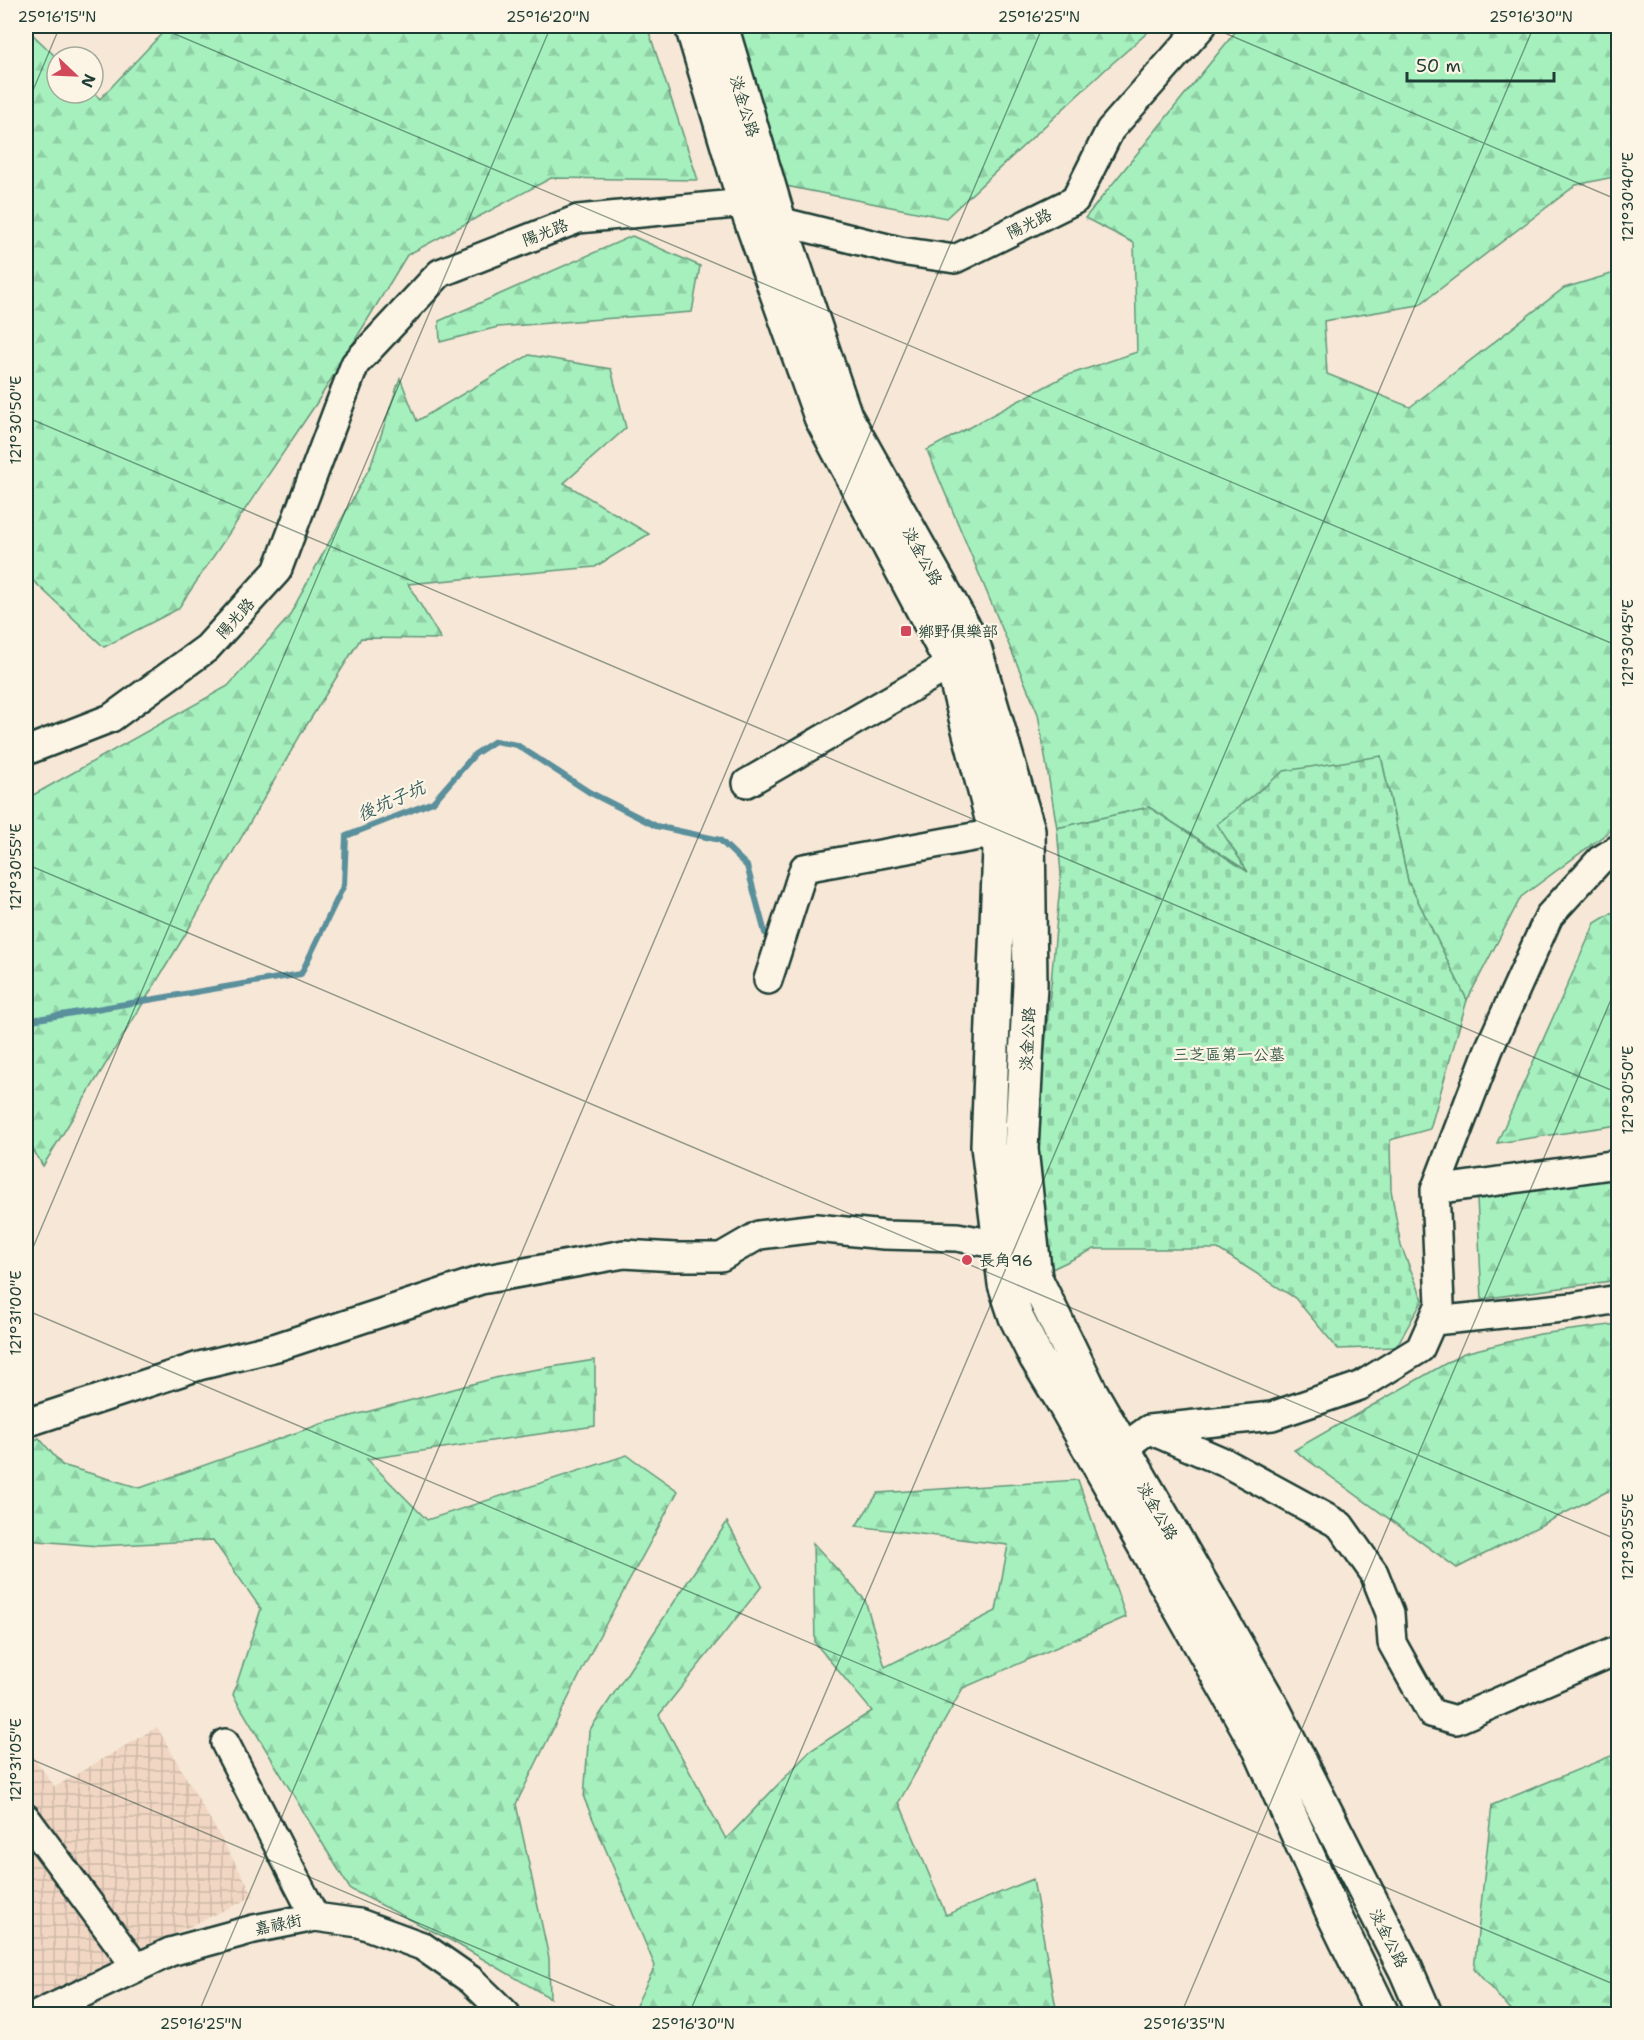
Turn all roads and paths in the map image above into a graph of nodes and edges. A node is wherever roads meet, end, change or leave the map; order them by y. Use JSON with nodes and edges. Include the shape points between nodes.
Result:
{"nodes":[{"id":1,"x":692,"y":26,"type":"edge"},
{"id":2,"x":721,"y":26,"type":"edge"},
{"id":3,"x":1202,"y":26,"type":"edge"},
{"id":4,"x":745,"y":204,"type":"junction"},
{"id":5,"x":779,"y":221,"type":"junction"},
{"id":6,"x":952,"y":664,"type":"junction"},
{"id":7,"x":26,"y":751,"type":"edge"},
{"id":8,"x":747,"y":783,"type":"dead end"},
{"id":9,"x":995,"y":833,"type":"junction"},
{"id":10,"x":1618,"y":849,"type":"edge"},
{"id":11,"x":996,"y":933,"type":"junction"},
{"id":12,"x":1029,"y":935,"type":"junction"},
{"id":13,"x":768,"y":980,"type":"dead end"},
{"id":14,"x":1618,"y":1164,"type":"edge"},
{"id":15,"x":1435,"y":1190,"type":"junction"},
{"id":16,"x":1001,"y":1245,"type":"junction"},
{"id":17,"x":1618,"y":1299,"type":"edge"},
{"id":18,"x":1434,"y":1321,"type":"junction"},
{"id":19,"x":26,"y":1423,"type":"edge"},
{"id":20,"x":1149,"y":1429,"type":"junction"},
{"id":21,"x":1108,"y":1452,"type":"junction"},
{"id":22,"x":1618,"y":1650,"type":"edge"},
{"id":23,"x":225,"y":1743,"type":"dead end"},
{"id":24,"x":26,"y":1818,"type":"edge"},
{"id":25,"x":315,"y":1917,"type":"junction"},
{"id":26,"x":136,"y":1967,"type":"junction"},
{"id":27,"x":39,"y":2014,"type":"edge"},
{"id":28,"x":506,"y":2014,"type":"edge"},
{"id":29,"x":1382,"y":2014,"type":"edge"},
{"id":30,"x":1425,"y":2014,"type":"edge"}],
"edges":[{"from":1,"to":4,"type":"main road","name":"淡金公路"},
{"from":2,"to":5,"type":"main road","name":"淡金公路"},
{"from":3,"to":5,"type":"street","name":"陽光路","via":[[1110,130],[1075,200],[955,259],[900,251]]},
{"from":4,"to":5,"type":"street","name":"陽光路"},
{"from":4,"to":6,"type":"main road","name":"淡金公路","via":[[821,417]]},
{"from":4,"to":7,"type":"street","name":"陽光路","via":[[578,219],[440,273],[355,364],[277,571],[207,648],[111,718]]},
{"from":5,"to":12,"type":"main road","name":"淡金公路","via":[[845,416],[972,644],[1028,830]]},
{"from":6,"to":8,"type":"street"},
{"from":6,"to":9,"type":"main road","name":"淡金公路"},
{"from":9,"to":11,"type":"main road","name":"淡金公路","via":[[1000,849]]},
{"from":9,"to":13,"type":"street","via":[[804,868]]},
{"from":10,"to":15,"type":"street","via":[[1600,860],[1549,916],[1489,1049]]},
{"from":11,"to":12,"type":"main road"},
{"from":11,"to":16,"type":"main road","name":"淡金公路","via":[[988,1146]]},
{"from":12,"to":21,"type":"main road","name":"淡金公路","via":[[1021,1149],[1035,1278],[1090,1391]]},
{"from":14,"to":15,"type":"street"},
{"from":15,"to":18,"type":"street","via":[[1440,1304]]},
{"from":16,"to":19,"type":"street","via":[[957,1237],[816,1228],[759,1235],[721,1257],[624,1254],[481,1280]]},
{"from":16,"to":21,"type":"main road","name":"淡金公路","via":[[1005,1284],[1036,1357],[1061,1398]]},
{"from":17,"to":18,"type":"street"},
{"from":18,"to":20,"type":"street","via":[[1420,1349],[1360,1386],[1272,1416]]},
{"from":20,"to":21,"type":"street"},
{"from":20,"to":22,"type":"street","via":[[1226,1463],[1340,1525],[1374,1573],[1390,1613],[1392,1643],[1431,1713],[1456,1720]]},
{"from":21,"to":29,"type":"main road","name":"淡金公路","via":[[1260,1749]]},
{"from":21,"to":30,"type":"main road","name":"淡金公路","via":[[1273,1709]]},
{"from":23,"to":25,"type":"street"},
{"from":24,"to":26,"type":"street"},
{"from":25,"to":26,"type":"street","name":"嘉祿街","via":[[181,1949]]},
{"from":25,"to":28,"type":"street","name":"嘉祿街","via":[[359,1923],[422,1946],[471,1980]]},
{"from":26,"to":27,"type":"street","name":"嘉祿街"}]}
